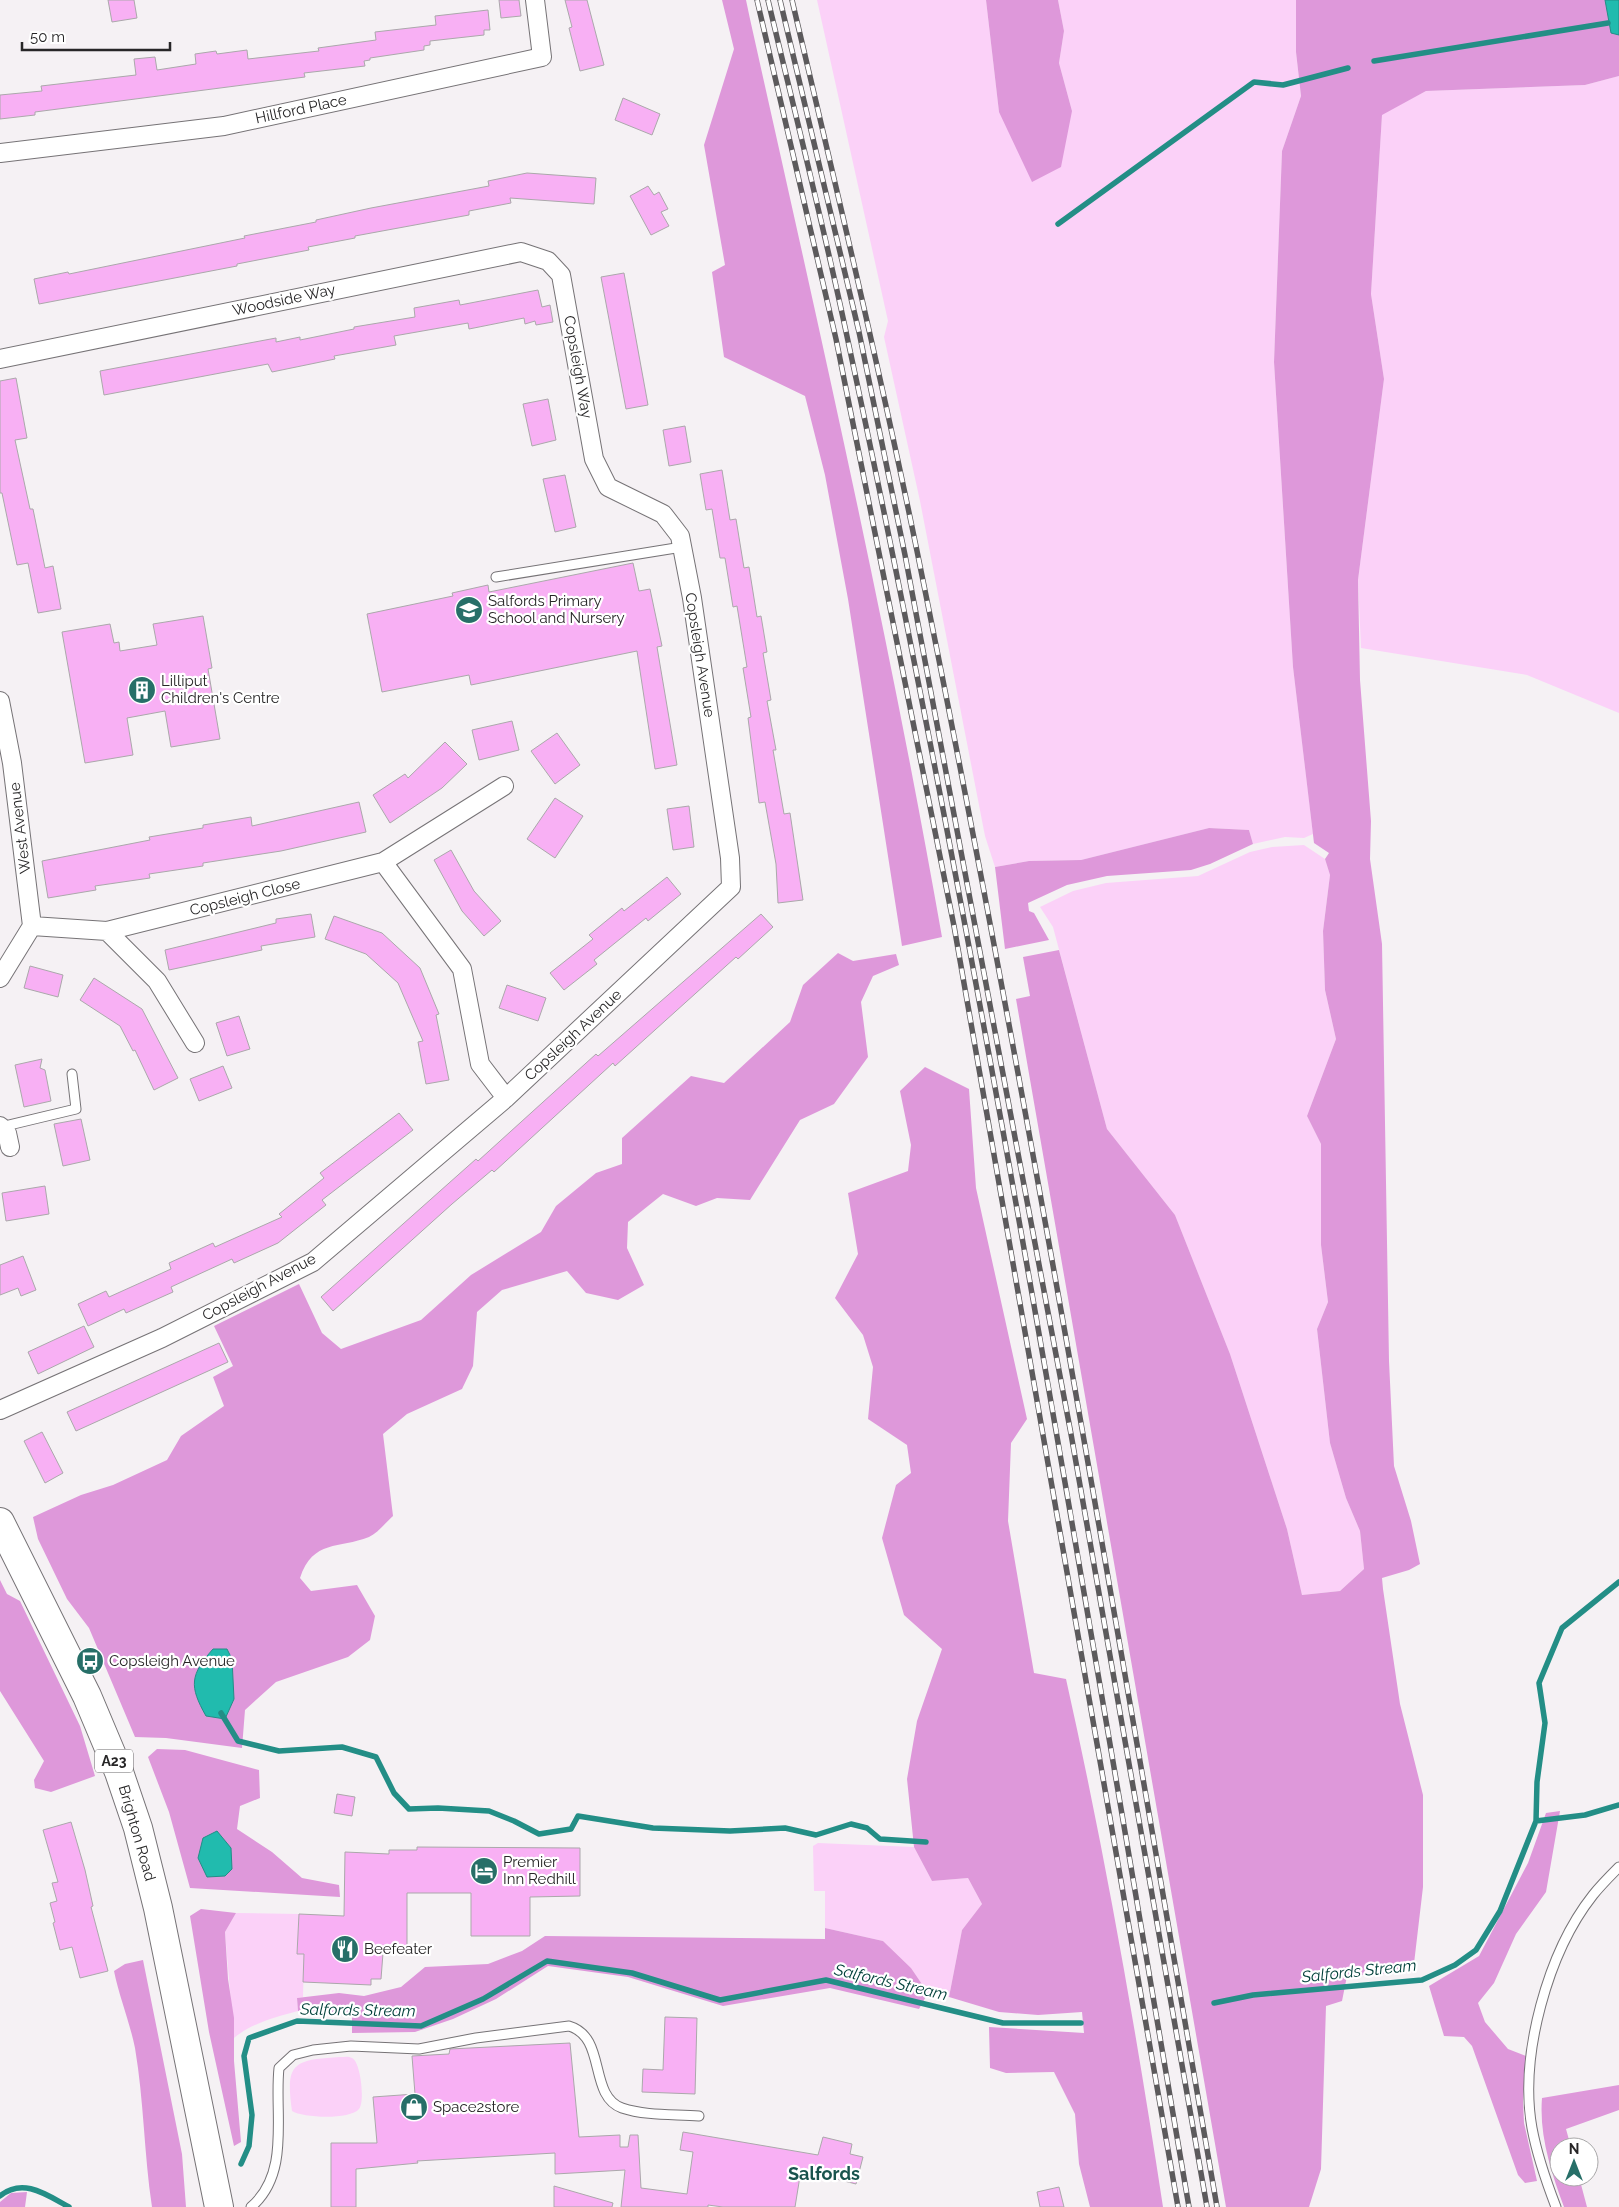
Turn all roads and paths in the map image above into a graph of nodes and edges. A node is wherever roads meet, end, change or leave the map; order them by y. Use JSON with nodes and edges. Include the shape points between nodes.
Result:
{"nodes":[{"id":1,"x":535,"y":0,"type":"edge"},
{"id":2,"x":0,"y":154,"type":"edge"},
{"id":3,"x":561,"y":275,"type":"joint"},
{"id":4,"x":0,"y":359,"type":"edge"},
{"id":5,"x":594,"y":459,"type":"joint"},
{"id":6,"x":682,"y":547,"type":"junction"},
{"id":7,"x":496,"y":577,"type":"dead end"},
{"id":8,"x":0,"y":701,"type":"edge"},
{"id":9,"x":504,"y":786,"type":"dead end"},
{"id":10,"x":383,"y":862,"type":"junction"},
{"id":11,"x":32,"y":926,"type":"junction"},
{"id":12,"x":106,"y":931,"type":"junction"},
{"id":13,"x":0,"y":978,"type":"edge"},
{"id":14,"x":196,"y":1043,"type":"dead end"},
{"id":15,"x":72,"y":1074,"type":"dead end"},
{"id":16,"x":506,"y":1098,"type":"junction"},
{"id":17,"x":0,"y":1126,"type":"edge"},
{"id":18,"x":10,"y":1147,"type":"dead end"},
{"id":19,"x":0,"y":1410,"type":"edge"},
{"id":20,"x":0,"y":1522,"type":"edge"},
{"id":21,"x":1619,"y":1867,"type":"edge"},
{"id":22,"x":179,"y":2018,"type":"junction"},
{"id":23,"x":699,"y":2116,"type":"dead end"},
{"id":24,"x":203,"y":2207,"type":"edge"},
{"id":25,"x":220,"y":2207,"type":"edge"},
{"id":26,"x":251,"y":2207,"type":"edge"},
{"id":27,"x":1556,"y":2207,"type":"edge"}],
"edges":[{"from":1,"to":2,"type":"street","name":"Hillford Place","via":[[542,57],[224,126]]},
{"from":3,"to":4,"type":"street","name":"Woodside Way","via":[[548,260],[521,252]]},
{"from":3,"to":5,"type":"street","name":"Copsleigh Way"},
{"from":5,"to":6,"type":"street","name":"Copsleigh Avenue","via":[[608,487],[663,514],[680,536]]},
{"from":6,"to":7,"type":"lane"},
{"from":6,"to":16,"type":"street","name":"Copsleigh Avenue","via":[[730,858],[731,887]]},
{"from":8,"to":11,"type":"street","name":"West Avenue","via":[[12,764]]},
{"from":9,"to":10,"type":"street","name":"Copsleigh Close"},
{"from":10,"to":12,"type":"street","name":"Copsleigh Close"},
{"from":10,"to":16,"type":"street","via":[[462,969],[480,1064]]},
{"from":11,"to":12,"type":"street","name":"Copsleigh Close"},
{"from":11,"to":13,"type":"street"},
{"from":12,"to":14,"type":"street","via":[[158,981]]},
{"from":15,"to":17,"type":"lane","via":[[76,1109]]},
{"from":16,"to":19,"type":"street","name":"Copsleigh Avenue","via":[[312,1262],[162,1338]]},
{"from":17,"to":18,"type":"street","via":[[7,1133]]},
{"from":20,"to":22,"type":"main road","name":"Brighton Road","number":"A23","via":[[87,1696],[119,1772],[138,1828],[158,1908]]},
{"from":21,"to":27,"type":"lane","via":[[1593,1895],[1563,1944],[1539,2012],[1529,2101],[1542,2170]]},
{"from":22,"to":24,"type":"main road","name":"Brighton Road","number":"A23"},
{"from":22,"to":25,"type":"main road","name":"Brighton Road","number":"A23"},
{"from":23,"to":26,"type":"lane","via":[[641,2112],[622,2108],[610,2100],[589,2040],[580,2029],[569,2026],[419,2049],[351,2046],[312,2050],[293,2055],[279,2068],[278,2149],[270,2178],[259,2200]]}]}
